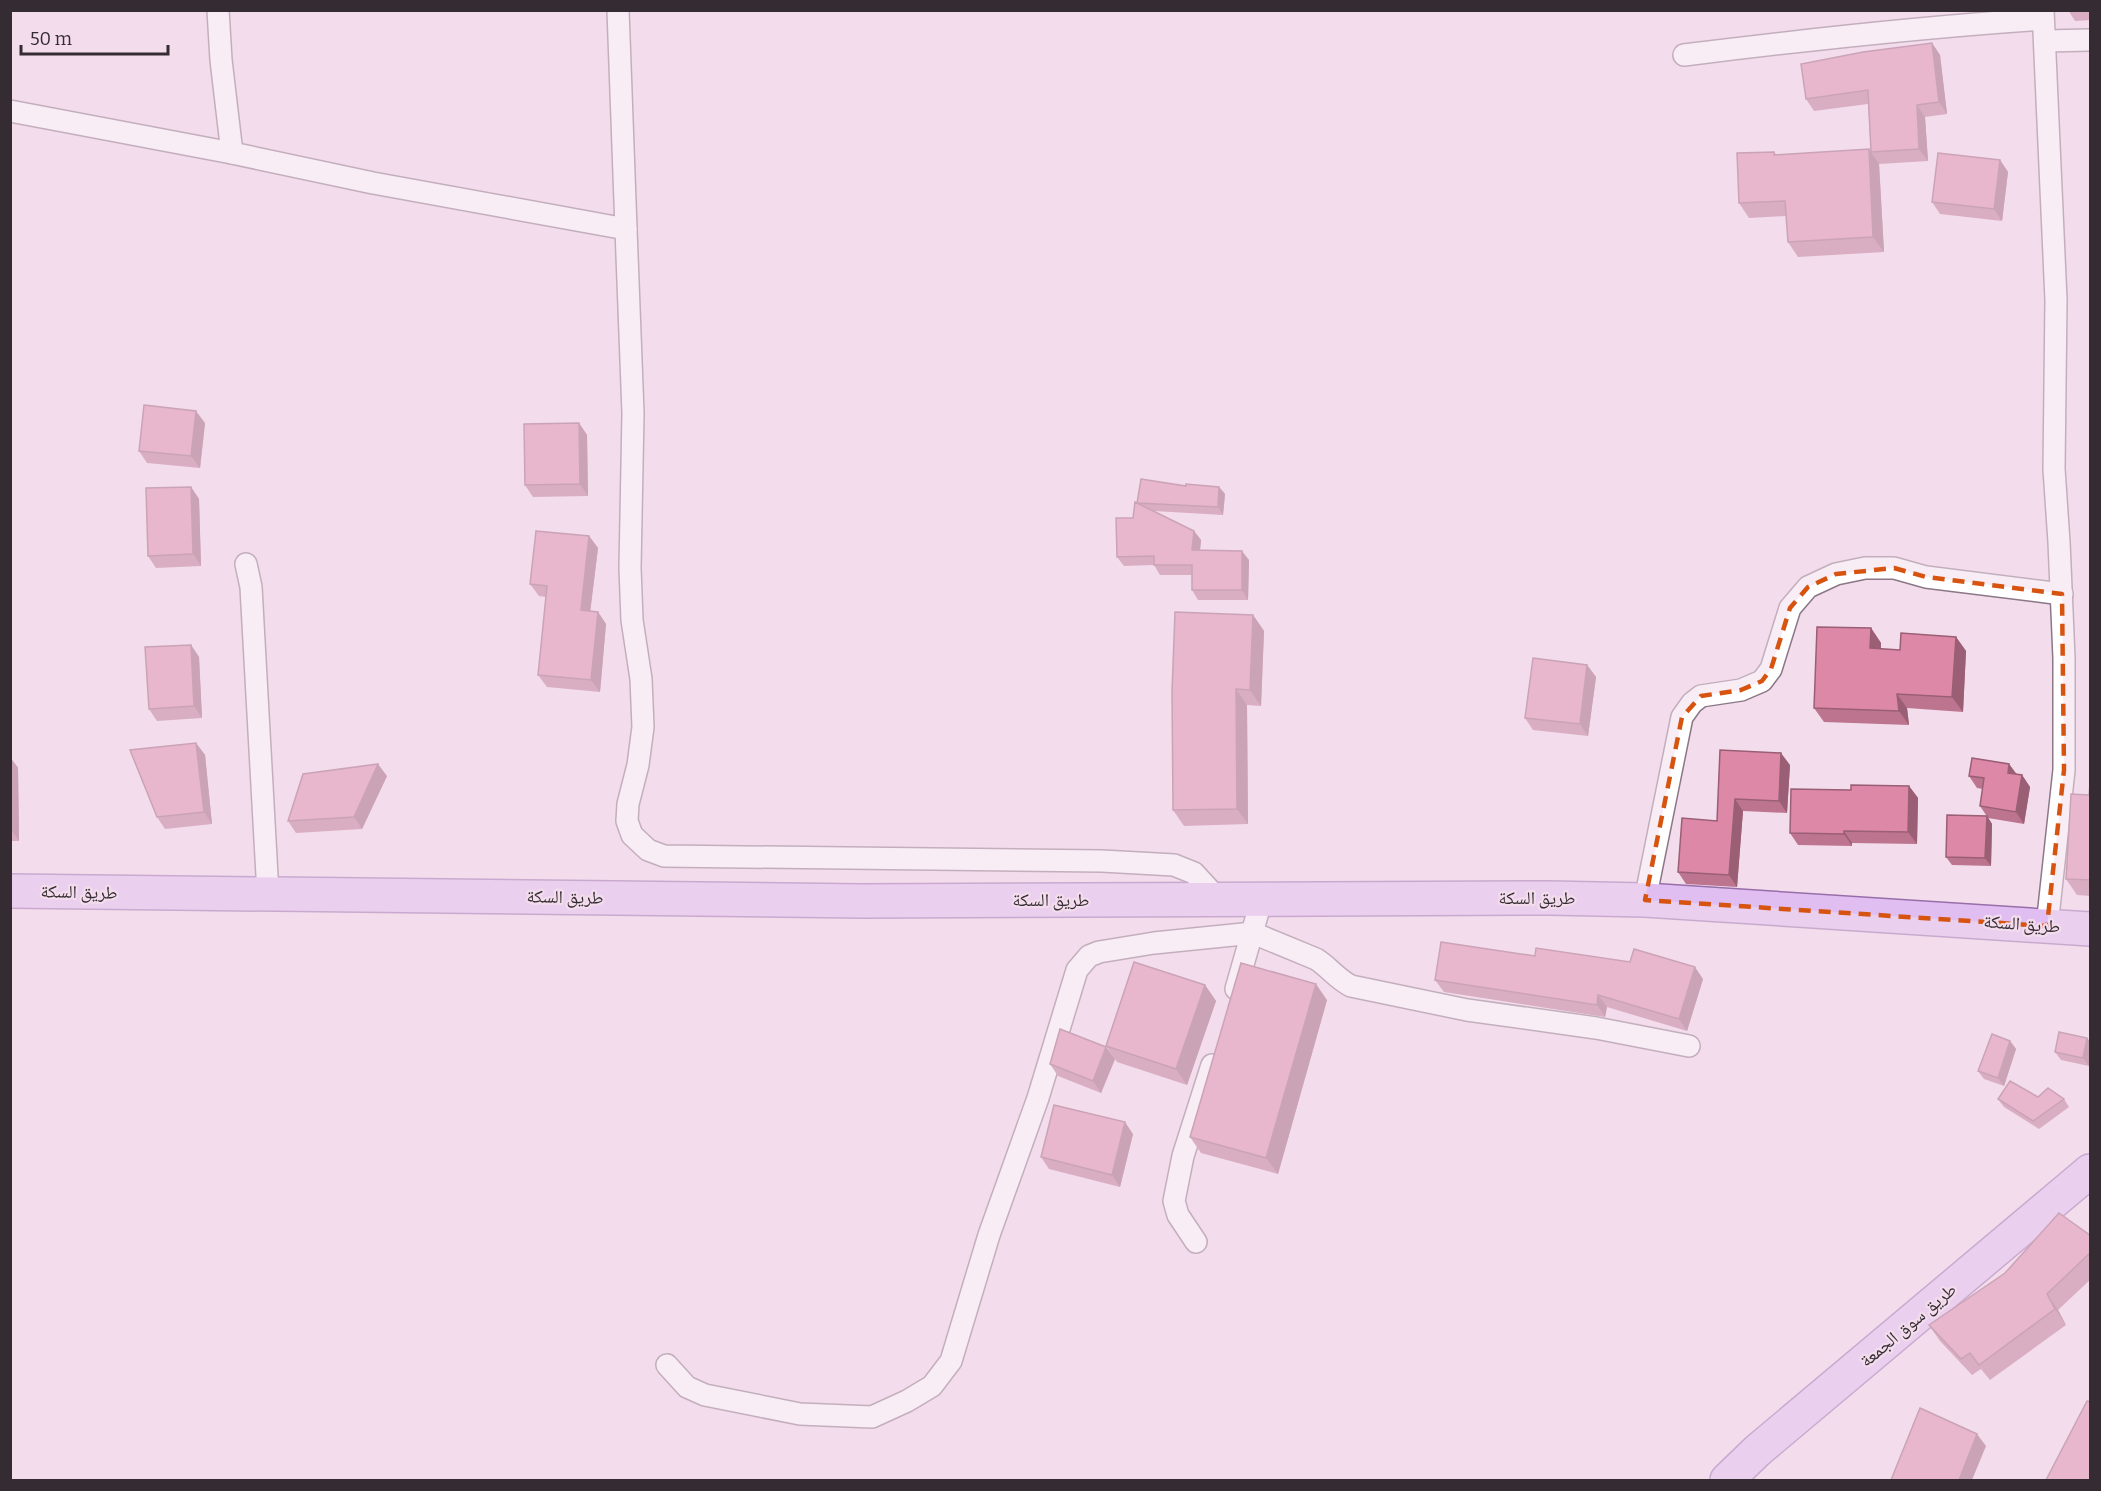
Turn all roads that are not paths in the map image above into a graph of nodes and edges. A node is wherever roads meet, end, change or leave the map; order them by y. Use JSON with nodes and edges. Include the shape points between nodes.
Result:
{"nodes":[{"id":1,"x":218,"y":10,"type":"edge"},
{"id":2,"x":618,"y":10,"type":"edge"},
{"id":3,"x":2043,"y":15,"type":"edge"},
{"id":4,"x":2091,"y":40,"type":"edge"},
{"id":5,"x":2045,"y":41,"type":"junction"},
{"id":6,"x":1684,"y":55,"type":"dead end"},
{"id":7,"x":10,"y":111,"type":"edge"},
{"id":8,"x":232,"y":153,"type":"junction"},
{"id":9,"x":626,"y":229,"type":"junction"},
{"id":10,"x":246,"y":564,"type":"dead end"},
{"id":11,"x":2062,"y":594,"type":"junction"},
{"id":12,"x":10,"y":891,"type":"edge"},
{"id":13,"x":267,"y":894,"type":"junction"},
{"id":14,"x":1262,"y":898,"type":"junction"},
{"id":15,"x":1218,"y":899,"type":"junction"},
{"id":16,"x":1645,"y":900,"type":"junction"},
{"id":17,"x":2047,"y":926,"type":"junction"},
{"id":18,"x":2091,"y":929,"type":"edge"},
{"id":19,"x":1253,"y":933,"type":"junction"},
{"id":20,"x":1229,"y":1011,"type":"edge"},
{"id":21,"x":1218,"y":1045,"type":"edge"},
{"id":22,"x":1689,"y":1046,"type":"dead end"},
{"id":23,"x":2091,"y":1171,"type":"edge"},
{"id":24,"x":1196,"y":1242,"type":"dead end"},
{"id":25,"x":667,"y":1365,"type":"dead end"},
{"id":26,"x":1727,"y":1480,"type":"edge"}],
"edges":[{"from":1,"to":8,"type":"street"},
{"from":2,"to":9,"type":"street"},
{"from":3,"to":5,"type":"street"},
{"from":3,"to":6,"type":"street"},
{"from":4,"to":5,"type":"street"},
{"from":5,"to":11,"type":"street","via":[[2056,300],[2054,469]]},
{"from":7,"to":8,"type":"street"},
{"from":8,"to":9,"type":"street"},
{"from":9,"to":15,"type":"street","via":[[632,380],[630,568],[643,727],[628,804],[627,821],[632,835],[648,850],[664,856],[1174,865],[1194,873]]},
{"from":10,"to":13,"type":"street"},
{"from":11,"to":16,"type":"street","via":[[1926,577],[1894,568],[1836,574],[1808,588],[1791,608],[1771,669],[1762,681],[1741,690],[1701,696],[1682,717]]},
{"from":11,"to":17,"type":"street","via":[[2064,770]]},
{"from":12,"to":13,"type":"main road","name":"طريق السكة"},
{"from":13,"to":15,"type":"main road","name":"طريق السكة","via":[[862,901]]},
{"from":14,"to":15,"type":"main road","name":"طريق السكة"},
{"from":14,"to":16,"type":"main road","name":"طريق السكة"},
{"from":14,"to":19,"type":"street"},
{"from":16,"to":17,"type":"main road","name":"طريق السكة"},
{"from":17,"to":18,"type":"main road","name":"طريق السكة"},
{"from":19,"to":20,"type":"street"},
{"from":19,"to":22,"type":"street","via":[[1316,959],[1351,986],[1467,1010]]},
{"from":19,"to":25,"type":"street","via":[[1099,952],[1089,956],[1077,970],[951,1361],[932,1386],[872,1417],[800,1414],[705,1395],[687,1388]]},
{"from":21,"to":24,"type":"street","via":[[1183,1156],[1174,1202]]},
{"from":23,"to":26,"type":"main road","name":"طريق سوق الجمعة"}]}
